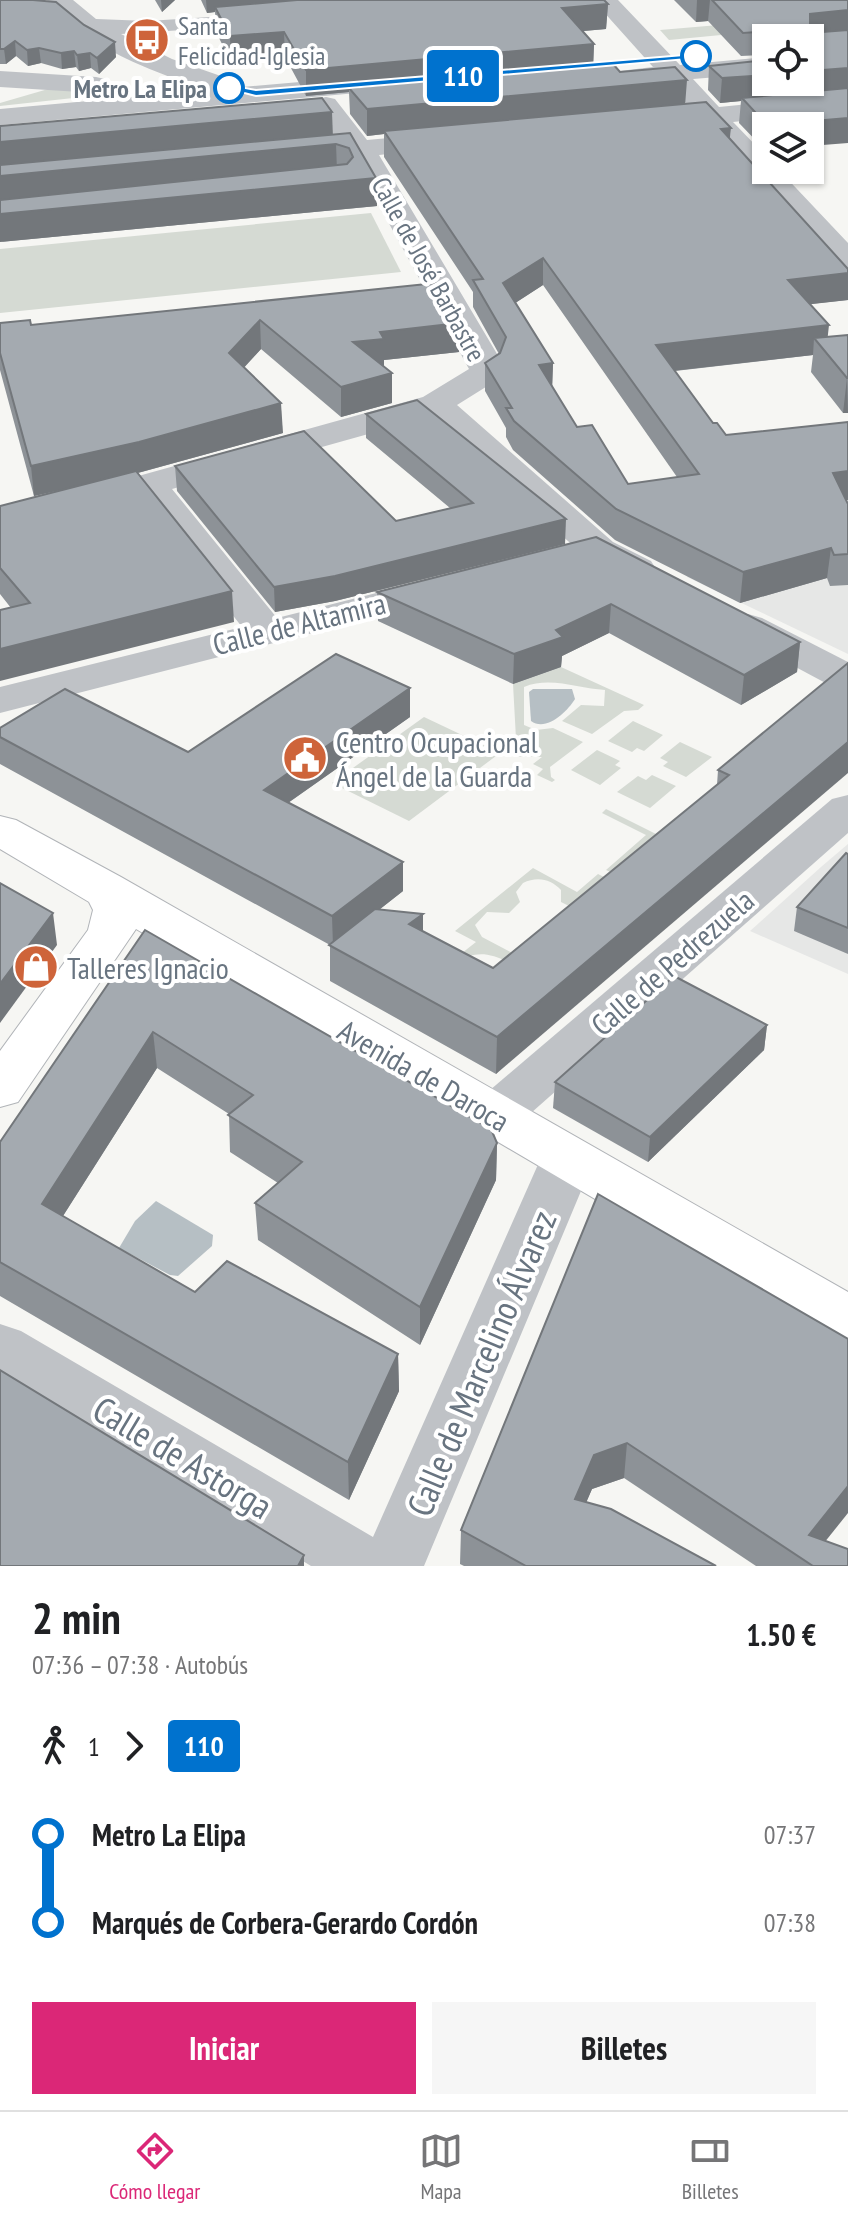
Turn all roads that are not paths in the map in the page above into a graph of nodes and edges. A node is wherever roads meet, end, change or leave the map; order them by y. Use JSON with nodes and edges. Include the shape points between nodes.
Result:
{"nodes":[{"id":1,"x":59,"y":0,"type":"edge"},
{"id":2,"x":605,"y":0,"type":"edge"},
{"id":3,"x":302,"y":14,"type":"edge"},
{"id":4,"x":92,"y":26,"type":"junction"},
{"id":5,"x":752,"y":52,"type":"edge"},
{"id":6,"x":752,"y":65,"type":"edge"},
{"id":7,"x":665,"y":66,"type":"junction"},
{"id":8,"x":168,"y":67,"type":"junction"},
{"id":9,"x":596,"y":72,"type":"edge"},
{"id":10,"x":5,"y":80,"type":"edge"},
{"id":11,"x":118,"y":86,"type":"junction"},
{"id":12,"x":256,"y":93,"type":"junction"},
{"id":13,"x":201,"y":97,"type":"junction"},
{"id":14,"x":848,"y":102,"type":"edge"},
{"id":15,"x":326,"y":105,"type":"junction"},
{"id":16,"x":711,"y":116,"type":"junction"},
{"id":17,"x":0,"y":117,"type":"edge"},
{"id":18,"x":627,"y":124,"type":"edge"},
{"id":19,"x":87,"y":126,"type":"junction"},
{"id":20,"x":0,"y":135,"type":"edge"},
{"id":21,"x":465,"y":139,"type":"edge"},
{"id":22,"x":361,"y":148,"type":"junction"},
{"id":23,"x":278,"y":156,"type":"edge"},
{"id":24,"x":848,"y":261,"type":"edge"},
{"id":25,"x":435,"y":404,"type":"junction"},
{"id":26,"x":149,"y":484,"type":"junction"},
{"id":27,"x":0,"y":518,"type":"edge"},
{"id":28,"x":600,"y":550,"type":"junction"},
{"id":29,"x":554,"y":561,"type":"edge"},
{"id":30,"x":478,"y":579,"type":"edge"},
{"id":31,"x":669,"y":586,"type":"edge"},
{"id":32,"x":711,"y":607,"type":"edge"},
{"id":33,"x":266,"y":631,"type":"junction"},
{"id":34,"x":848,"y":678,"type":"edge"},
{"id":35,"x":0,"y":700,"type":"edge"},
{"id":36,"x":848,"y":809,"type":"edge"},
{"id":37,"x":0,"y":830,"type":"edge"},
{"id":38,"x":105,"y":888,"type":"junction"},
{"id":39,"x":185,"y":936,"type":"junction"},
{"id":40,"x":91,"y":959,"type":"junction"},
{"id":41,"x":0,"y":1089,"type":"edge"},
{"id":42,"x":495,"y":1115,"type":"junction"},
{"id":43,"x":567,"y":1160,"type":"junction"},
{"id":44,"x":848,"y":1320,"type":"edge"},
{"id":45,"x":0,"y":1347,"type":"edge"},
{"id":46,"x":366,"y":1566,"type":"edge"},
{"id":47,"x":392,"y":1566,"type":"edge"}],
"edges":[{"from":1,"to":4,"type":"street","via":[[74,17]]},
{"from":2,"to":7,"type":"street"},
{"from":3,"to":4,"type":"street","via":[[164,27]]},
{"from":4,"to":8,"type":"street"},
{"from":5,"to":7,"type":"street"},
{"from":6,"to":7,"type":"street"},
{"from":7,"to":9,"type":"street"},
{"from":7,"to":16,"type":"street"},
{"from":8,"to":11,"type":"street","via":[[159,80]]},
{"from":8,"to":12,"type":"street"},
{"from":8,"to":13,"type":"street"},
{"from":10,"to":11,"type":"street"},
{"from":11,"to":13,"type":"street"},
{"from":12,"to":13,"type":"street"},
{"from":12,"to":15,"type":"street","via":[[379,91]]},
{"from":13,"to":17,"type":"street"},
{"from":13,"to":19,"type":"street","via":[[197,108]]},
{"from":14,"to":16,"type":"street"},
{"from":15,"to":19,"type":"street"},
{"from":15,"to":22,"type":"street","name":"Calle de José Barbastre"},
{"from":16,"to":18,"type":"street"},
{"from":16,"to":24,"type":"street"},
{"from":17,"to":19,"type":"street"},
{"from":19,"to":20,"type":"street"},
{"from":21,"to":22,"type":"street"},
{"from":22,"to":23,"type":"street"},
{"from":22,"to":25,"type":"street","name":"Calle de José Barbastre","via":[[424,288],[486,364],[479,380]]},
{"from":25,"to":26,"type":"street","name":"Calle de José Barbastre"},
{"from":25,"to":28,"type":"street"},
{"from":26,"to":27,"type":"street","name":"Calle de José Barbastre"},
{"from":26,"to":33,"type":"street"},
{"from":28,"to":29,"type":"street"},
{"from":28,"to":31,"type":"street"},
{"from":30,"to":33,"type":"street","name":"Calle de Altamira"},
{"from":32,"to":34,"type":"street"},
{"from":33,"to":35,"type":"street","name":"Calle de Altamira"},
{"from":36,"to":42,"type":"street","name":"Calle de Pedrezuela"},
{"from":37,"to":38,"type":"main road","name":"Avenida de Daroca"},
{"from":38,"to":39,"type":"main road","name":"Avenida de Daroca"},
{"from":38,"to":40,"type":"main road","via":[[118,919]]},
{"from":39,"to":40,"type":"main road","via":[[135,935]]},
{"from":39,"to":42,"type":"main road","name":"Avenida de Daroca"},
{"from":40,"to":41,"type":"main road"},
{"from":42,"to":43,"type":"main road","name":"Avenida de Daroca"},
{"from":43,"to":44,"type":"main road","name":"Avenida de Daroca"},
{"from":43,"to":47,"type":"street","name":"Calle de Marcelino Álvarez"},
{"from":45,"to":46,"type":"street","name":"Calle de Astorga"}]}
